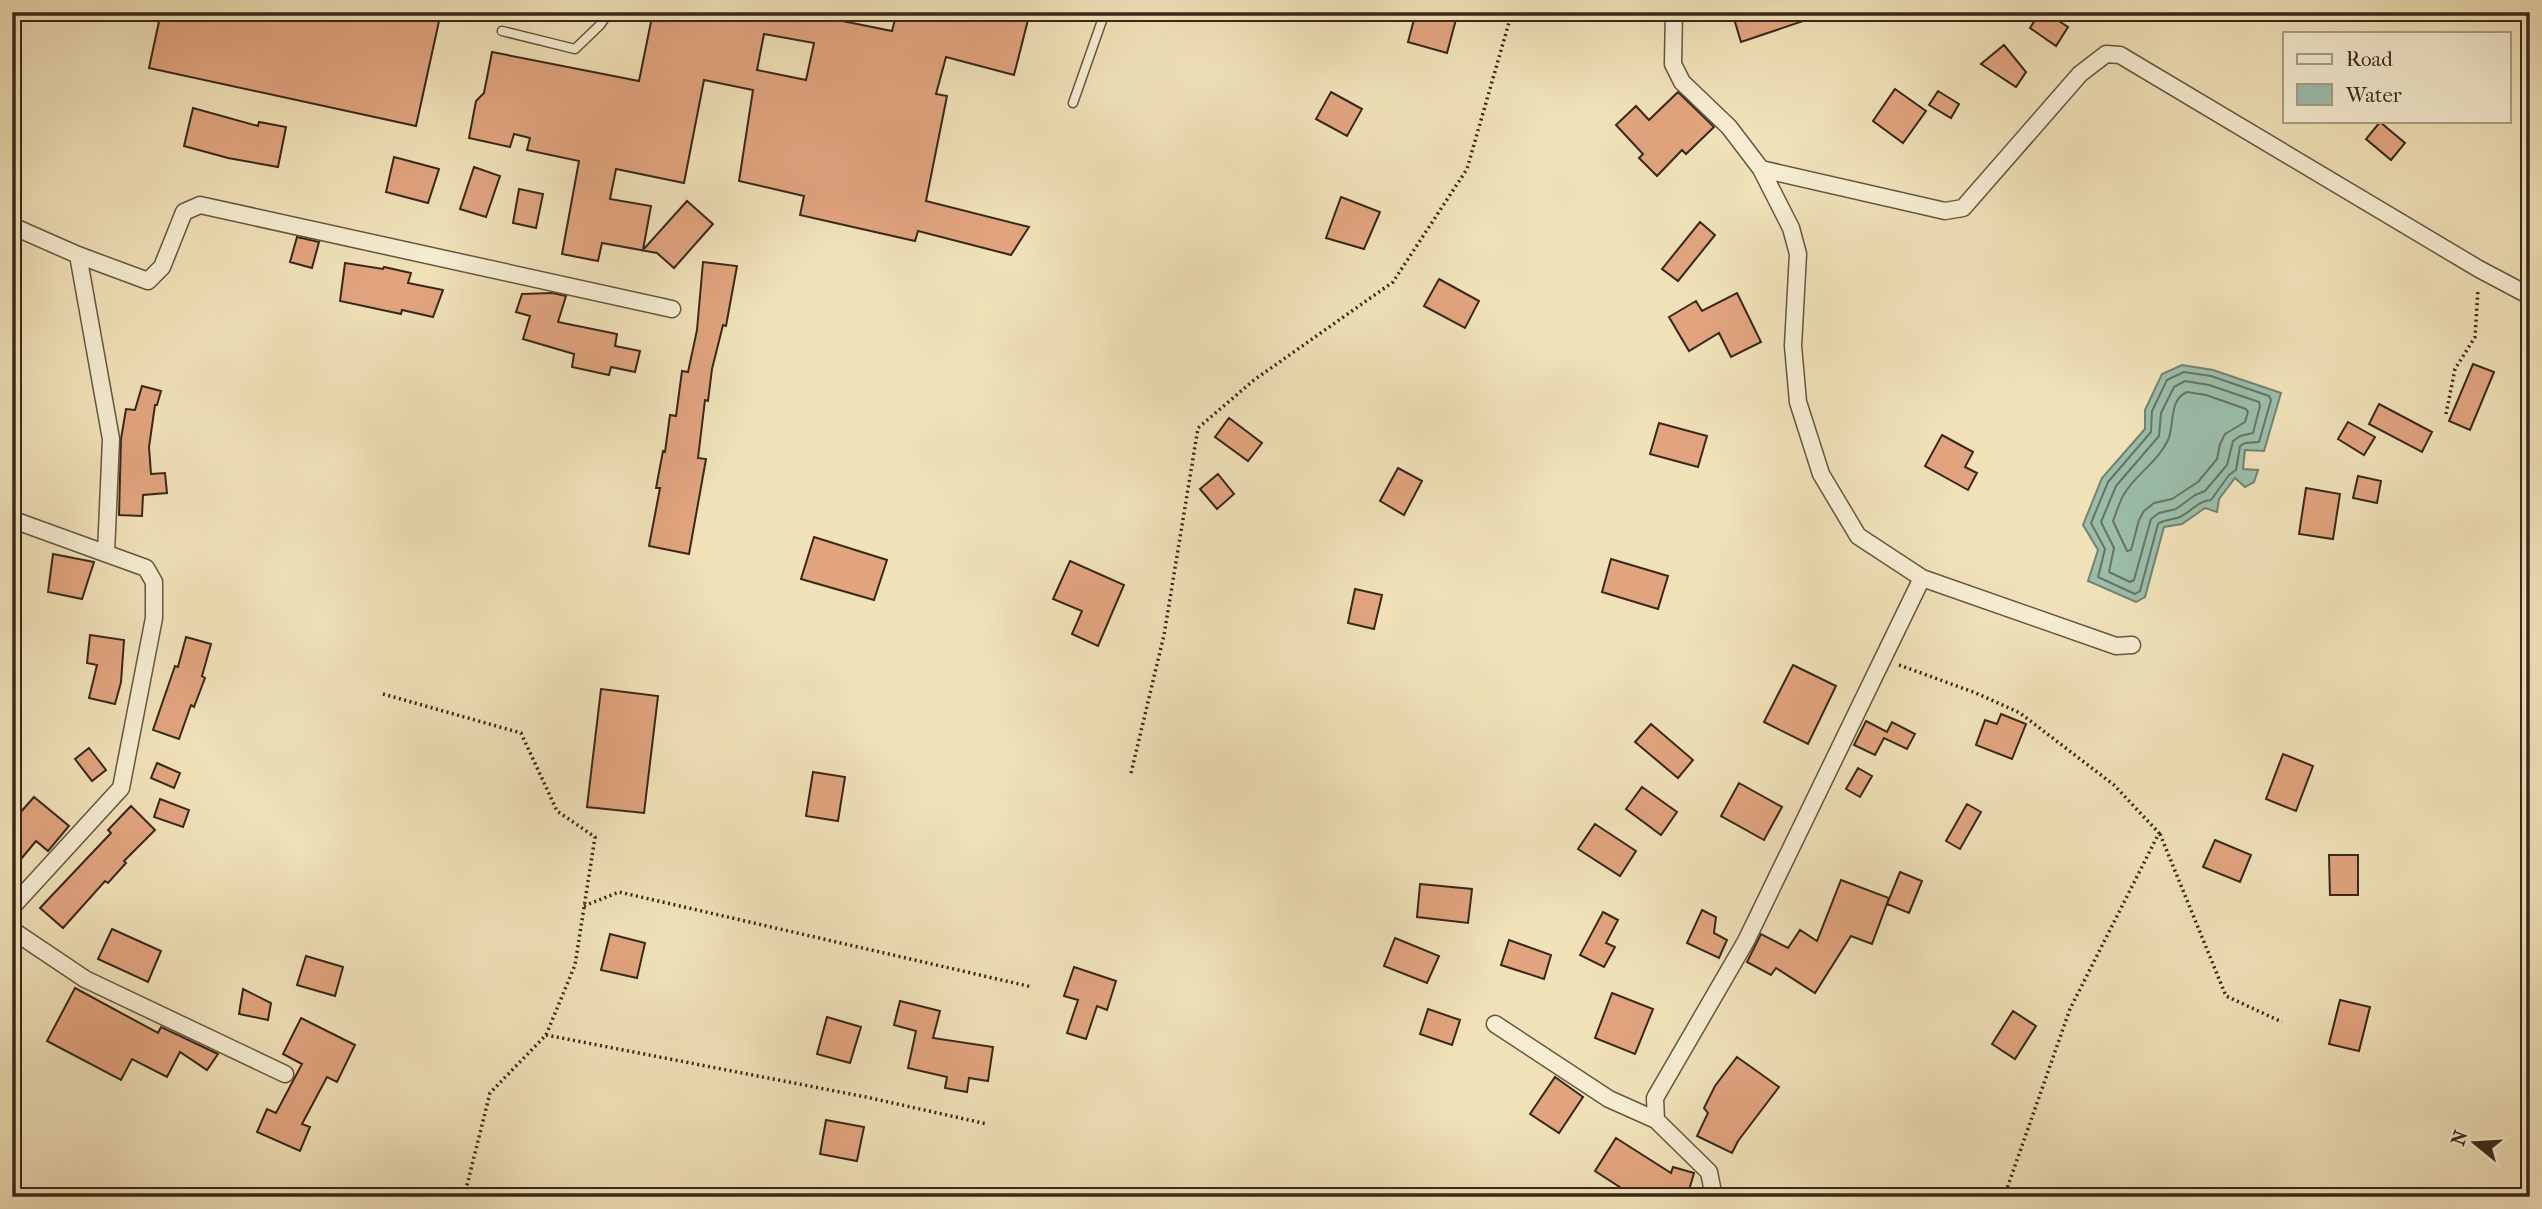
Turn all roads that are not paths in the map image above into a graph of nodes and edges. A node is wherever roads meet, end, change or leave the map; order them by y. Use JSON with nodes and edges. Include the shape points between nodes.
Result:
{"nodes":[{"id":1,"x":609,"y":12,"type":"edge"},
{"id":2,"x":1105,"y":12,"type":"edge"},
{"id":3,"x":1674,"y":12,"type":"edge"},
{"id":4,"x":502,"y":31,"type":"dead end"},
{"id":5,"x":1073,"y":103,"type":"dead end"},
{"id":6,"x":1761,"y":169,"type":"junction"},
{"id":7,"x":12,"y":226,"type":"edge"},
{"id":8,"x":78,"y":255,"type":"junction"},
{"id":9,"x":2530,"y":296,"type":"edge"},
{"id":10,"x":672,"y":309,"type":"dead end"},
{"id":11,"x":19,"y":522,"type":"dead end"},
{"id":12,"x":106,"y":553,"type":"junction"},
{"id":13,"x":1922,"y":578,"type":"junction"},
{"id":14,"x":2132,"y":645,"type":"dead end"},
{"id":15,"x":12,"y":907,"type":"edge"},
{"id":16,"x":12,"y":930,"type":"edge"},
{"id":17,"x":1495,"y":1024,"type":"dead end"},
{"id":18,"x":285,"y":1074,"type":"dead end"},
{"id":19,"x":1656,"y":1121,"type":"junction"},
{"id":20,"x":1714,"y":1197,"type":"edge"}],
"edges":[{"from":1,"to":4,"type":"lane","via":[[575,49]]},
{"from":2,"to":5,"type":"lane"},
{"from":3,"to":6,"type":"street","via":[[1672,64],[1682,82],[1730,127]]},
{"from":6,"to":9,"type":"street","via":[[1945,211],[1963,208],[2080,74],[2106,54],[2120,55]]},
{"from":6,"to":13,"type":"street","via":[[1791,228],[1798,254],[1793,346],[1798,401],[1821,474],[1858,537]]},
{"from":7,"to":8,"type":"street"},
{"from":8,"to":10,"type":"street","via":[[148,281],[162,267],[184,212],[200,205]]},
{"from":8,"to":12,"type":"street","via":[[111,439]]},
{"from":11,"to":12,"type":"street"},
{"from":12,"to":15,"type":"street","via":[[146,568],[154,582],[154,618],[121,788]]},
{"from":13,"to":14,"type":"street","via":[[2116,646]]},
{"from":13,"to":19,"type":"street","via":[[1746,941],[1655,1098]]},
{"from":16,"to":18,"type":"street","via":[[85,979]]},
{"from":17,"to":19,"type":"street","via":[[1609,1099]]},
{"from":19,"to":20,"type":"street","via":[[1709,1172]]}]}
